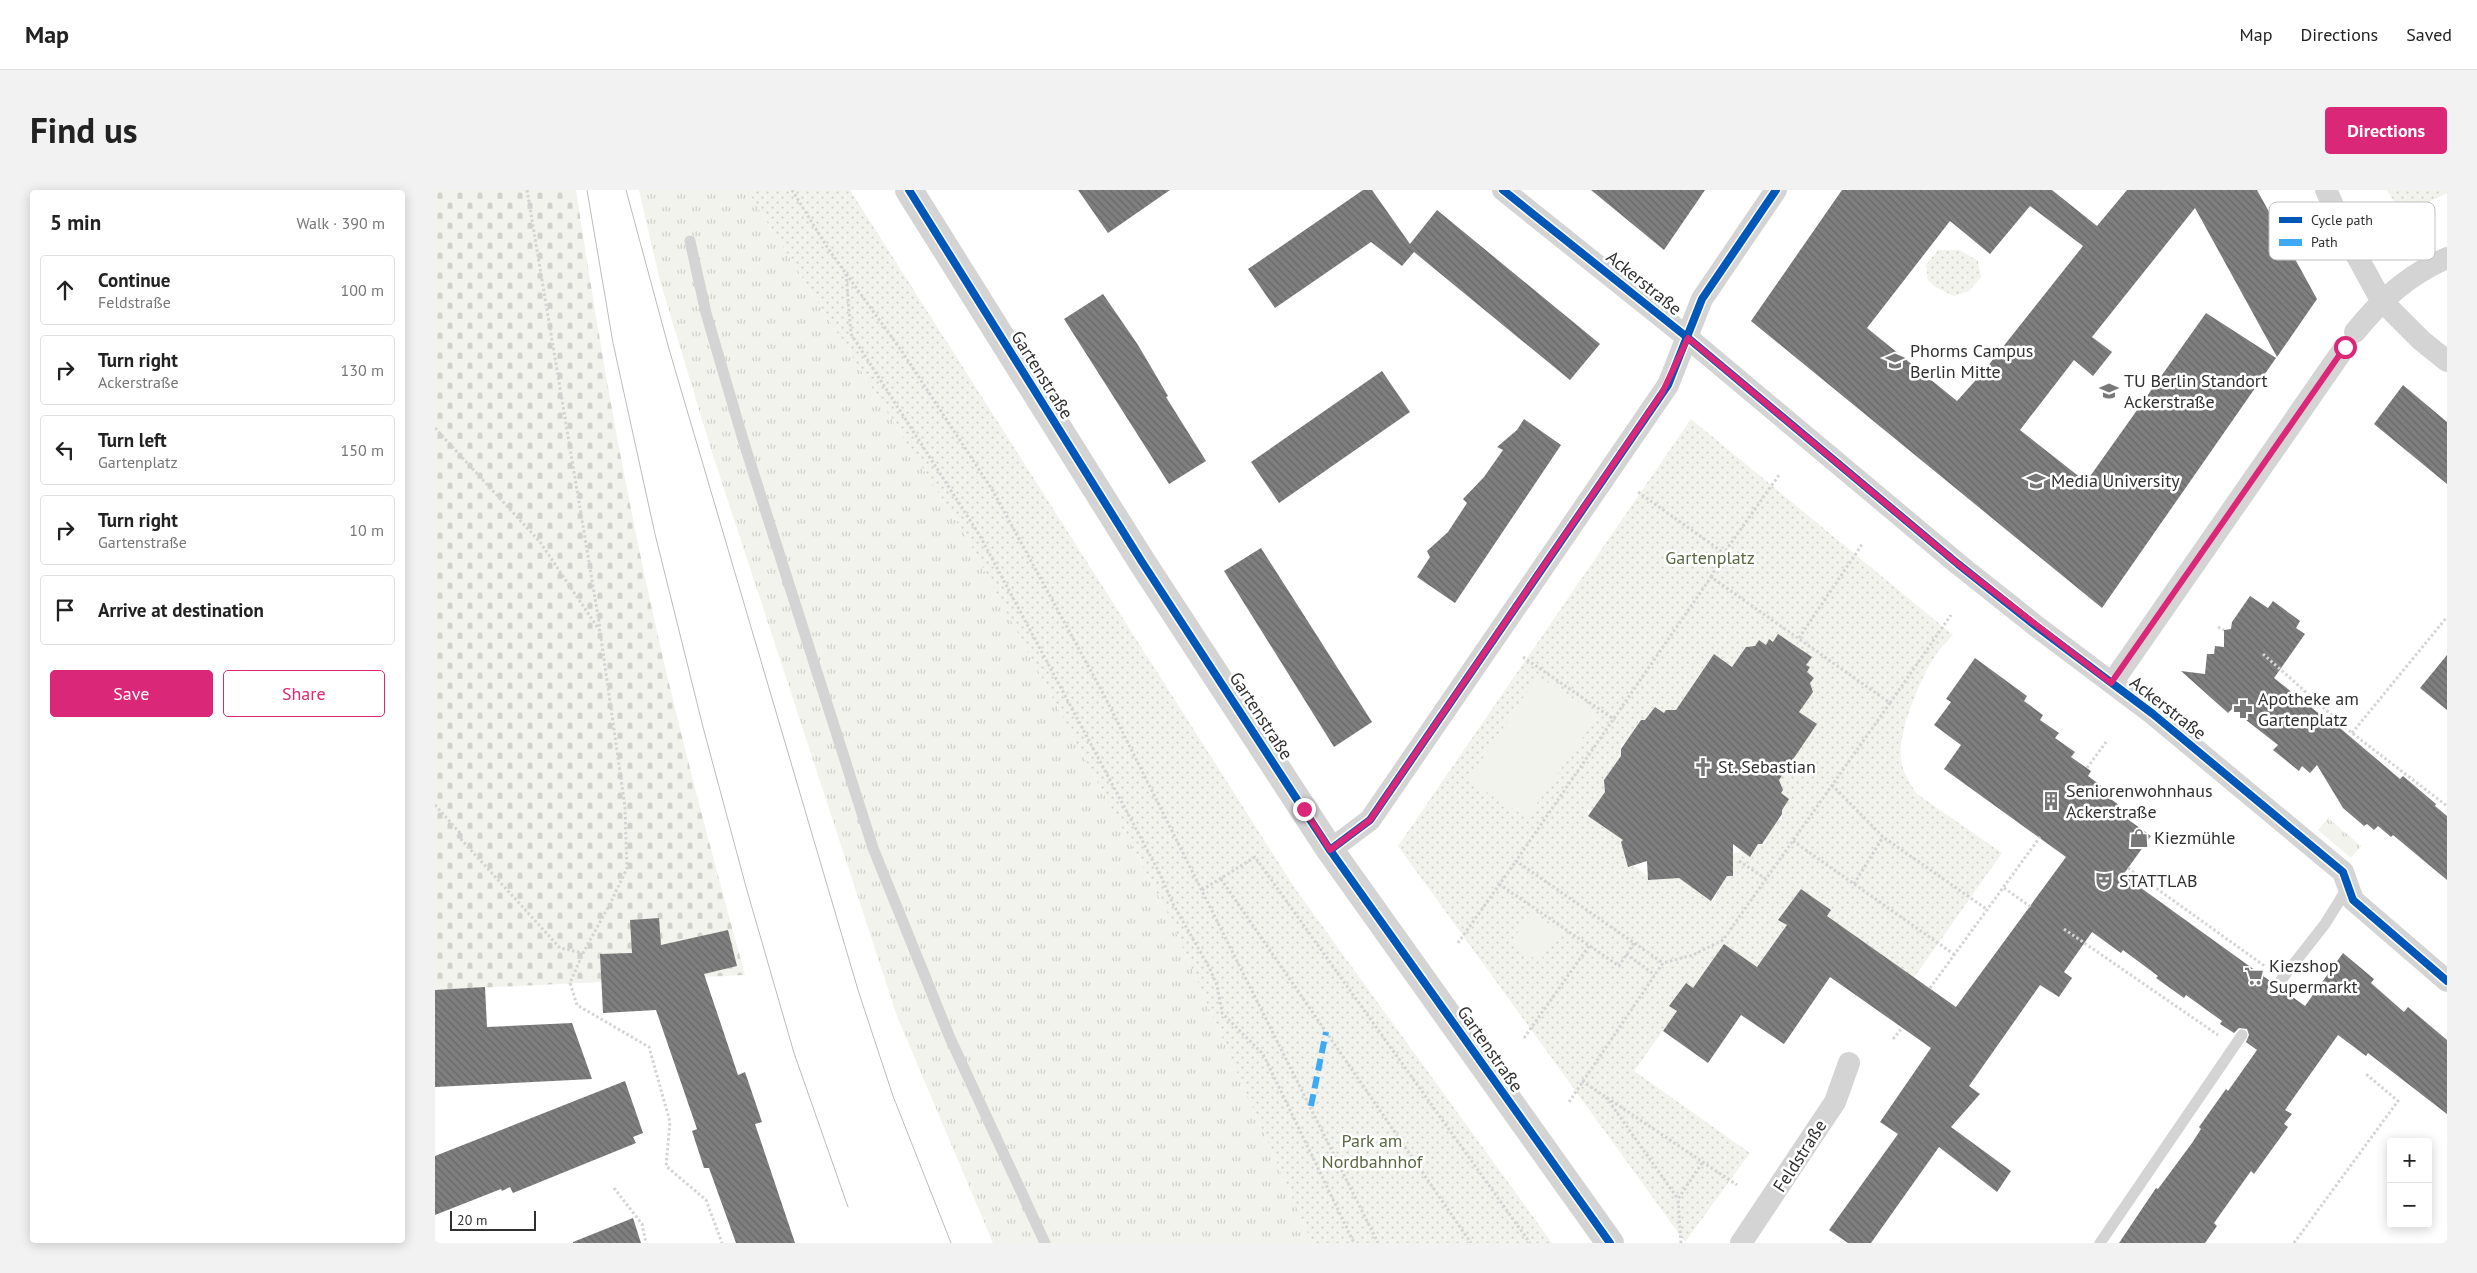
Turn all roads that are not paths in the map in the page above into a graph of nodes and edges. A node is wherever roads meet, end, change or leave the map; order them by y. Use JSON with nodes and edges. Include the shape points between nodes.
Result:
{"nodes":[{"id":1,"x":909,"y":190,"type":"edge"},
{"id":2,"x":1503,"y":190,"type":"edge"},
{"id":3,"x":1777,"y":190,"type":"edge"},
{"id":4,"x":2326,"y":190,"type":"edge"},
{"id":5,"x":2331,"y":202,"type":"edge"},
{"id":6,"x":690,"y":241,"type":"dead end"},
{"id":7,"x":2447,"y":258,"type":"edge"},
{"id":8,"x":2359,"y":260,"type":"edge"},
{"id":9,"x":2381,"y":300,"type":"junction"},
{"id":10,"x":1688,"y":338,"type":"junction"},
{"id":11,"x":2447,"y":361,"type":"edge"},
{"id":12,"x":2111,"y":683,"type":"junction"},
{"id":13,"x":1330,"y":850,"type":"junction"},
{"id":14,"x":2348,"y":887,"type":"junction"},
{"id":15,"x":2447,"y":981,"type":"edge"},
{"id":16,"x":2274,"y":989,"type":"dead end"},
{"id":17,"x":2242,"y":1035,"type":"dead end"},
{"id":18,"x":1849,"y":1063,"type":"dead end"},
{"id":19,"x":1045,"y":1243,"type":"edge"},
{"id":20,"x":1610,"y":1243,"type":"edge"},
{"id":21,"x":1741,"y":1243,"type":"edge"},
{"id":22,"x":2100,"y":1243,"type":"edge"}],
"edges":[{"from":1,"to":13,"type":"street","name":"Gartenstraße","via":[[1142,562]]},
{"from":2,"to":10,"type":"street","name":"Ackerstraße"},
{"from":3,"to":10,"type":"street","via":[[1702,299]]},
{"from":4,"to":5,"type":"street"},
{"from":6,"to":19,"type":"lane","via":[[706,313],[744,443],[873,848],[950,1038]]},
{"from":7,"to":9,"type":"street","via":[[2424,268]]},
{"from":8,"to":9,"type":"street"},
{"from":9,"to":11,"type":"street"},
{"from":9,"to":12,"type":"street","via":[[2350,339]]},
{"from":10,"to":12,"type":"street","name":"Ackerstraße","via":[[1958,564]]},
{"from":10,"to":13,"type":"street","via":[[1662,393],[1370,820]]},
{"from":12,"to":14,"type":"street","name":"Ackerstraße","via":[[2343,872]]},
{"from":13,"to":20,"type":"street","name":"Gartenstraße"},
{"from":14,"to":15,"type":"street","name":"Ackerstraße","via":[[2353,900]]},
{"from":14,"to":16,"type":"lane","via":[[2325,924]]},
{"from":17,"to":22,"type":"lane"},
{"from":18,"to":21,"type":"street","name":"Feldstraße","via":[[1835,1102]]}]}
